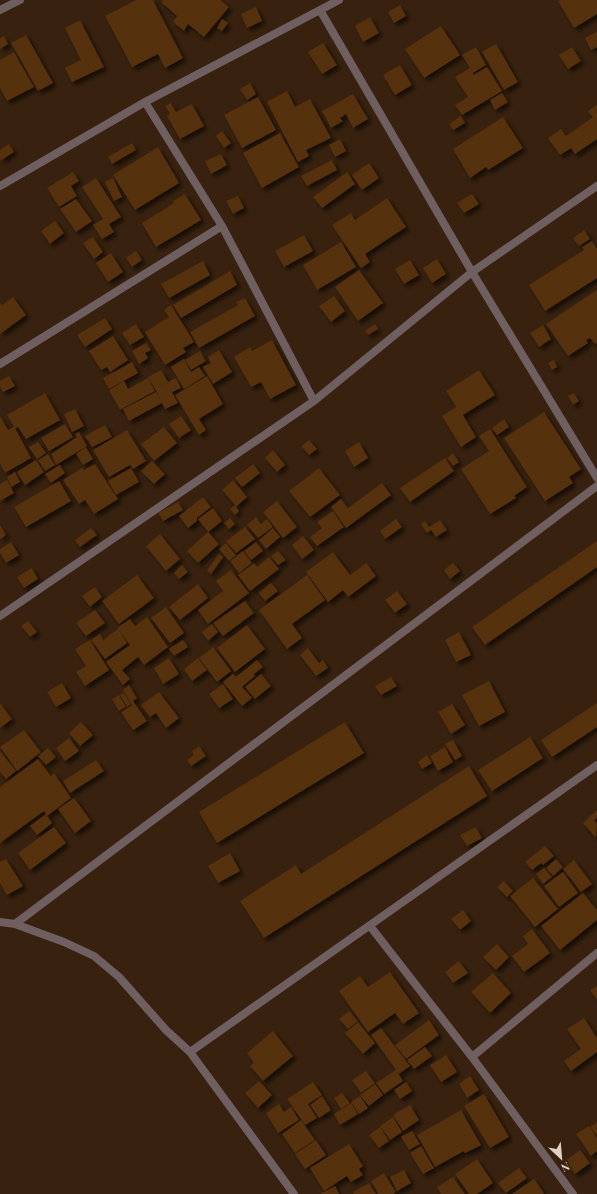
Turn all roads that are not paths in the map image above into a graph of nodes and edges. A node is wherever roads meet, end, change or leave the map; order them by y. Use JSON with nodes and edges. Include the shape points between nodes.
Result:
{"nodes":[{"id":1,"x":20,"y":0,"type":"edge"},
{"id":2,"x":339,"y":0,"type":"edge"},
{"id":3,"x":0,"y":10,"type":"edge"},
{"id":4,"x":320,"y":10,"type":"junction"},
{"id":5,"x":145,"y":102,"type":"junction"},
{"id":6,"x":0,"y":186,"type":"edge"},
{"id":7,"x":597,"y":186,"type":"edge"},
{"id":8,"x":222,"y":226,"type":"junction"},
{"id":9,"x":472,"y":272,"type":"junction"},
{"id":10,"x":0,"y":364,"type":"edge"},
{"id":11,"x":314,"y":401,"type":"junction"},
{"id":12,"x":597,"y":478,"type":"edge"},
{"id":13,"x":597,"y":486,"type":"edge"},
{"id":14,"x":0,"y":616,"type":"edge"},
{"id":15,"x":597,"y":765,"type":"edge"},
{"id":16,"x":0,"y":922,"type":"edge"},
{"id":17,"x":15,"y":924,"type":"junction"},
{"id":18,"x":370,"y":926,"type":"junction"},
{"id":19,"x":597,"y":953,"type":"edge"},
{"id":20,"x":190,"y":1052,"type":"junction"},
{"id":21,"x":472,"y":1057,"type":"junction"},
{"id":22,"x":294,"y":1194,"type":"edge"},
{"id":23,"x":573,"y":1194,"type":"edge"}],
"edges":[{"from":1,"to":3,"type":"street"},
{"from":2,"to":4,"type":"street"},
{"from":4,"to":5,"type":"street"},
{"from":4,"to":9,"type":"street"},
{"from":5,"to":6,"type":"street"},
{"from":5,"to":8,"type":"street"},
{"from":7,"to":9,"type":"street"},
{"from":8,"to":10,"type":"street"},
{"from":8,"to":11,"type":"street"},
{"from":9,"to":11,"type":"street"},
{"from":9,"to":12,"type":"street"},
{"from":11,"to":14,"type":"street"},
{"from":13,"to":17,"type":"street"},
{"from":15,"to":18,"type":"street"},
{"from":16,"to":17,"type":"street"},
{"from":17,"to":20,"type":"street","via":[[94,956],[119,977],[166,1030]]},
{"from":18,"to":20,"type":"street"},
{"from":18,"to":21,"type":"street"},
{"from":19,"to":21,"type":"street"},
{"from":20,"to":22,"type":"street"},
{"from":21,"to":23,"type":"street"}]}
